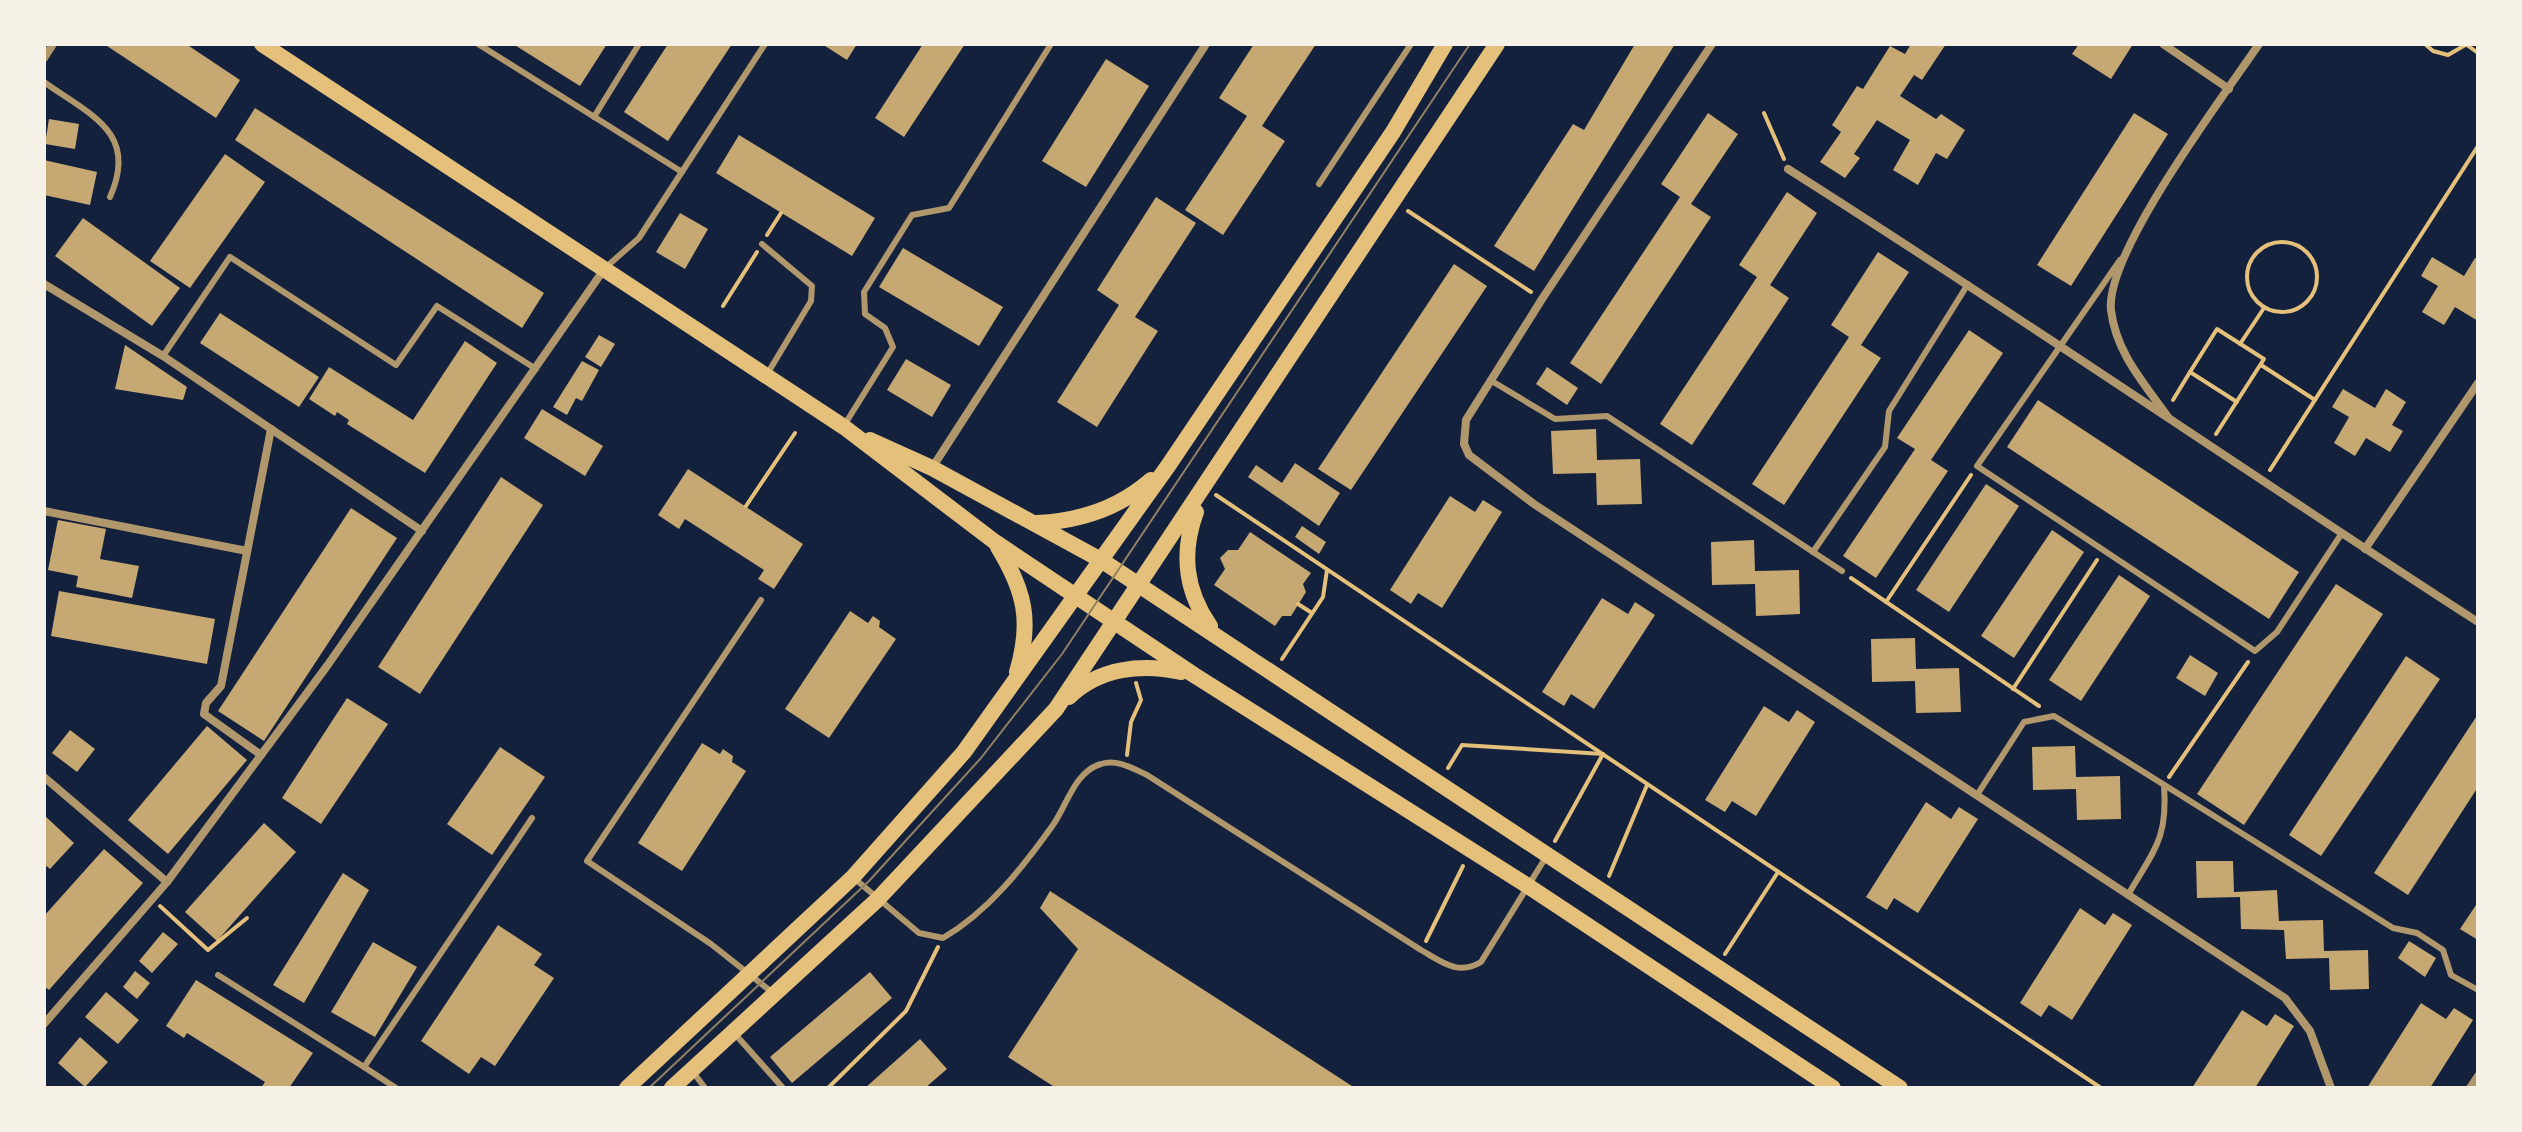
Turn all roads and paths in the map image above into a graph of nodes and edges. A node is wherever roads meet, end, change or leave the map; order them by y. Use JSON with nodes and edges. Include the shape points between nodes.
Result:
{"nodes":[{"id":1,"x":53,"y":44,"type":"edge"},
{"id":2,"x":478,"y":44,"type":"edge"},
{"id":3,"x":639,"y":44,"type":"edge"},
{"id":4,"x":765,"y":44,"type":"edge"},
{"id":5,"x":1051,"y":44,"type":"edge"},
{"id":6,"x":1206,"y":44,"type":"edge"},
{"id":7,"x":1411,"y":44,"type":"edge"},
{"id":8,"x":1445,"y":44,"type":"edge"},
{"id":9,"x":1497,"y":44,"type":"edge"},
{"id":10,"x":1712,"y":44,"type":"edge"},
{"id":11,"x":2163,"y":44,"type":"edge"},
{"id":12,"x":2259,"y":44,"type":"edge"},
{"id":13,"x":2425,"y":44,"type":"edge"},
{"id":14,"x":2466,"y":44,"type":"edge"},
{"id":15,"x":273,"y":47,"type":"edge"},
{"id":16,"x":2478,"y":53,"type":"edge"},
{"id":17,"x":44,"y":56,"type":"edge"},
{"id":18,"x":44,"y":82,"type":"edge"},
{"id":19,"x":2229,"y":89,"type":"junction"},
{"id":20,"x":1764,"y":113,"type":"dead end"},
{"id":21,"x":594,"y":117,"type":"junction"},
{"id":22,"x":2478,"y":146,"type":"edge"},
{"id":23,"x":1788,"y":169,"type":"joint"},
{"id":24,"x":682,"y":172,"type":"junction"},
{"id":25,"x":1319,"y":184,"type":"dead end"},
{"id":26,"x":110,"y":197,"type":"dead end"},
{"id":27,"x":1392,"y":201,"type":"junction"},
{"id":28,"x":781,"y":213,"type":"dead end"},
{"id":29,"x":762,"y":244,"type":"junction"},
{"id":30,"x":2120,"y":260,"type":"junction"},
{"id":31,"x":605,"y":268,"type":"junction"},
{"id":32,"x":44,"y":284,"type":"edge"},
{"id":33,"x":1968,"y":284,"type":"junction"},
{"id":34,"x":1542,"y":299,"type":"junction"},
{"id":35,"x":723,"y":306,"type":"dead end"},
{"id":36,"x":2264,"y":308,"type":"junction"},
{"id":37,"x":2240,"y":344,"type":"junction"},
{"id":38,"x":2058,"y":345,"type":"junction"},
{"id":39,"x":163,"y":356,"type":"junction"},
{"id":40,"x":2261,"y":365,"type":"junction"},
{"id":41,"x":536,"y":369,"type":"junction"},
{"id":42,"x":2190,"y":372,"type":"junction"},
{"id":43,"x":766,"y":376,"type":"junction"},
{"id":44,"x":1490,"y":380,"type":"junction"},
{"id":45,"x":2478,"y":383,"type":"edge"},
{"id":46,"x":2315,"y":400,"type":"junction"},
{"id":47,"x":2237,"y":402,"type":"junction"},
{"id":48,"x":2165,"y":412,"type":"junction"},
{"id":49,"x":2173,"y":424,"type":"junction"},
{"id":50,"x":844,"y":427,"type":"junction"},
{"id":51,"x":271,"y":429,"type":"junction"},
{"id":52,"x":795,"y":433,"type":"dead end"},
{"id":53,"x":2208,"y":446,"type":"junction"},
{"id":54,"x":1168,"y":466,"type":"junction"},
{"id":55,"x":1977,"y":466,"type":"junction"},
{"id":56,"x":932,"y":468,"type":"junction"},
{"id":57,"x":2262,"y":482,"type":"junction"},
{"id":58,"x":1204,"y":490,"type":"junction"},
{"id":59,"x":746,"y":506,"type":"dead end"},
{"id":60,"x":44,"y":511,"type":"edge"},
{"id":61,"x":1035,"y":523,"type":"junction"},
{"id":62,"x":422,"y":531,"type":"junction"},
{"id":63,"x":2342,"y":533,"type":"junction"},
{"id":64,"x":995,"y":542,"type":"junction"},
{"id":65,"x":2365,"y":549,"type":"junction"},
{"id":66,"x":247,"y":551,"type":"junction"},
{"id":67,"x":2103,"y":551,"type":"junction"},
{"id":68,"x":1813,"y":552,"type":"junction"},
{"id":69,"x":1101,"y":560,"type":"junction"},
{"id":70,"x":1327,"y":570,"type":"junction"},
{"id":71,"x":1842,"y":571,"type":"joint"},
{"id":72,"x":1140,"y":586,"type":"junction"},
{"id":73,"x":1076,"y":596,"type":"junction"},
{"id":74,"x":761,"y":600,"type":"dead end"},
{"id":75,"x":1886,"y":602,"type":"junction"},
{"id":76,"x":1298,"y":604,"type":"dead end"},
{"id":77,"x":1312,"y":613,"type":"junction"},
{"id":78,"x":2478,"y":622,"type":"edge"},
{"id":79,"x":1115,"y":623,"type":"junction"},
{"id":80,"x":1216,"y":634,"type":"junction"},
{"id":81,"x":2255,"y":651,"type":"junction"},
{"id":82,"x":1481,"y":664,"type":"dead end"},
{"id":83,"x":1125,"y":669,"type":"junction"},
{"id":84,"x":1476,"y":670,"type":"junction"},
{"id":85,"x":1273,"y":672,"type":"junction"},
{"id":86,"x":1194,"y":675,"type":"junction"},
{"id":87,"x":1012,"y":688,"type":"junction"},
{"id":88,"x":2013,"y":689,"type":"junction"},
{"id":89,"x":1056,"y":709,"type":"junction"},
{"id":90,"x":2054,"y":716,"type":"junction"},
{"id":91,"x":1603,"y":754,"type":"junction"},
{"id":92,"x":261,"y":755,"type":"junction"},
{"id":93,"x":1126,"y":766,"type":"junction"},
{"id":94,"x":44,"y":777,"type":"edge"},
{"id":95,"x":1647,"y":784,"type":"junction"},
{"id":96,"x":1439,"y":785,"type":"junction"},
{"id":97,"x":2164,"y":785,"type":"junction"},
{"id":98,"x":1977,"y":795,"type":"junction"},
{"id":99,"x":532,"y":818,"type":"dead end"},
{"id":100,"x":1471,"y":850,"type":"junction"},
{"id":101,"x":1546,"y":857,"type":"junction"},
{"id":102,"x":1778,"y":872,"type":"junction"},
{"id":103,"x":853,"y":877,"type":"junction"},
{"id":104,"x":167,"y":882,"type":"junction"},
{"id":105,"x":1528,"y":886,"type":"junction"},
{"id":106,"x":1601,"y":893,"type":"junction"},
{"id":107,"x":2128,"y":895,"type":"junction"},
{"id":108,"x":152,"y":899,"type":"junction"},
{"id":109,"x":877,"y":900,"type":"junction"},
{"id":110,"x":247,"y":918,"type":"dead end"},
{"id":111,"x":943,"y":938,"type":"junction"},
{"id":112,"x":1421,"y":950,"type":"junction"},
{"id":113,"x":1716,"y":968,"type":"junction"},
{"id":114,"x":750,"y":972,"type":"junction"},
{"id":115,"x":218,"y":975,"type":"dead end"},
{"id":116,"x":2478,"y":990,"type":"edge"},
{"id":117,"x":773,"y":993,"type":"junction"},
{"id":118,"x":44,"y":1024,"type":"edge"},
{"id":119,"x":732,"y":1031,"type":"junction"},
{"id":120,"x":364,"y":1067,"type":"junction"},
{"id":121,"x":691,"y":1069,"type":"junction"},
{"id":122,"x":2478,"y":1076,"type":"edge"},
{"id":123,"x":396,"y":1088,"type":"edge"},
{"id":124,"x":627,"y":1088,"type":"edge"},
{"id":125,"x":672,"y":1088,"type":"edge"},
{"id":126,"x":705,"y":1088,"type":"edge"},
{"id":127,"x":783,"y":1088,"type":"edge"},
{"id":128,"x":828,"y":1088,"type":"edge"},
{"id":129,"x":1833,"y":1088,"type":"edge"},
{"id":130,"x":1900,"y":1088,"type":"edge"},
{"id":131,"x":2101,"y":1088,"type":"edge"},
{"id":132,"x":2331,"y":1088,"type":"edge"},
{"id":133,"x":2470,"y":1088,"type":"edge"}],
"edges":[{"from":1,"to":17,"type":"street"},
{"from":2,"to":21,"type":"lane"},
{"from":3,"to":21,"type":"lane"},
{"from":4,"to":24,"type":"lane"},
{"from":5,"to":50,"type":"lane","via":[[949,208],[912,215],[864,292],[865,314],[885,328],[893,347]]},
{"from":6,"to":56,"type":"street"},
{"from":7,"to":25,"type":"lane"},
{"from":8,"to":54,"type":"main road","via":[[1393,132]]},
{"from":9,"to":27,"type":"main road"},
{"from":10,"to":34,"type":"street"},
{"from":11,"to":19,"type":"street"},
{"from":12,"to":19,"type":"street"},
{"from":13,"to":14,"type":"path","via":[[2448,55]]},
{"from":14,"to":16,"type":"path"},
{"from":15,"to":31,"type":"main road"},
{"from":18,"to":26,"type":"lane","via":[[109,130],[118,143],[119,176]]},
{"from":19,"to":30,"type":"street"},
{"from":20,"to":23,"type":"path"},
{"from":21,"to":24,"type":"lane"},
{"from":22,"to":46,"type":"path"},
{"from":23,"to":33,"type":"street"},
{"from":24,"to":31,"type":"lane","via":[[639,238]]},
{"from":27,"to":34,"type":"path"},
{"from":27,"to":58,"type":"main road"},
{"from":28,"to":29,"type":"path"},
{"from":29,"to":35,"type":"path"},
{"from":29,"to":43,"type":"lane","via":[[812,286],[811,301]]},
{"from":30,"to":38,"type":"lane"},
{"from":30,"to":48,"type":"street","via":[[2111,307],[2115,329],[2138,378]]},
{"from":31,"to":41,"type":"street"},
{"from":31,"to":43,"type":"main road"},
{"from":32,"to":39,"type":"street"},
{"from":33,"to":38,"type":"street"},
{"from":33,"to":68,"type":"lane","via":[[1889,411],[1885,447]]},
{"from":34,"to":44,"type":"street"},
{"from":36,"to":36,"type":"path","via":[[2289,312],[2314,292],[2313,261],[2295,245],[2272,244],[2253,258],[2247,281]]},
{"from":36,"to":37,"type":"path"},
{"from":37,"to":40,"type":"path","via":[[2264,359]]},
{"from":37,"to":42,"type":"path","via":[[2217,329]]},
{"from":38,"to":49,"type":"street"},
{"from":38,"to":55,"type":"lane"},
{"from":39,"to":41,"type":"lane","via":[[230,257],[396,365],[437,306]]},
{"from":39,"to":51,"type":"street"},
{"from":40,"to":46,"type":"path"},
{"from":40,"to":47,"type":"path"},
{"from":41,"to":62,"type":"street"},
{"from":42,"to":47,"type":"path"},
{"from":42,"to":48,"type":"path"},
{"from":43,"to":50,"type":"main road"},
{"from":44,"to":68,"type":"lane","via":[[1555,419],[1607,416]]},
{"from":44,"to":98,"type":"street","via":[[1463,432],[1469,455],[1479,466]]},
{"from":45,"to":65,"type":"street"},
{"from":46,"to":57,"type":"path"},
{"from":47,"to":53,"type":"path"},
{"from":48,"to":49,"type":"street"},
{"from":49,"to":53,"type":"street"},
{"from":50,"to":56,"type":"main road"},
{"from":50,"to":64,"type":"main road"},
{"from":51,"to":62,"type":"street"},
{"from":51,"to":66,"type":"street"},
{"from":52,"to":59,"type":"path"},
{"from":53,"to":57,"type":"street"},
{"from":54,"to":61,"type":"main road","via":[[1138,492],[1103,511]]},
{"from":54,"to":69,"type":"main road"},
{"from":55,"to":67,"type":"lane"},
{"from":55,"to":75,"type":"path"},
{"from":56,"to":61,"type":"main road"},
{"from":57,"to":63,"type":"street"},
{"from":58,"to":70,"type":"path"},
{"from":58,"to":72,"type":"main road"},
{"from":58,"to":80,"type":"main road","via":[[1190,530],[1186,566],[1191,591]]},
{"from":60,"to":66,"type":"street"},
{"from":61,"to":69,"type":"main road"},
{"from":62,"to":92,"type":"street"},
{"from":63,"to":65,"type":"street"},
{"from":63,"to":81,"type":"lane","via":[[2277,632]]},
{"from":64,"to":73,"type":"main road"},
{"from":64,"to":87,"type":"main road","via":[[1024,598],[1023,652]]},
{"from":65,"to":78,"type":"street"},
{"from":66,"to":92,"type":"street","via":[[221,686],[204,714]]},
{"from":67,"to":81,"type":"lane"},
{"from":67,"to":88,"type":"path"},
{"from":68,"to":71,"type":"lane"},
{"from":69,"to":72,"type":"main road"},
{"from":69,"to":73,"type":"main road"},
{"from":70,"to":77,"type":"path","via":[[1323,597]]},
{"from":70,"to":84,"type":"path"},
{"from":71,"to":75,"type":"path"},
{"from":72,"to":79,"type":"main road"},
{"from":72,"to":80,"type":"main road"},
{"from":73,"to":79,"type":"main road"},
{"from":73,"to":87,"type":"main road"},
{"from":74,"to":114,"type":"lane","via":[[587,861]]},
{"from":75,"to":88,"type":"path"},
{"from":76,"to":77,"type":"path"},
{"from":77,"to":85,"type":"path"},
{"from":79,"to":86,"type":"main road"},
{"from":79,"to":89,"type":"main road"},
{"from":80,"to":85,"type":"main road"},
{"from":81,"to":97,"type":"path"},
{"from":82,"to":84,"type":"path"},
{"from":83,"to":86,"type":"main road","via":[[1160,667]]},
{"from":83,"to":89,"type":"main road","via":[[1099,677]]},
{"from":83,"to":93,"type":"path","via":[[1139,687],[1141,700],[1131,722]]},
{"from":84,"to":91,"type":"path"},
{"from":85,"to":96,"type":"main road"},
{"from":86,"to":100,"type":"main road"},
{"from":87,"to":103,"type":"main road","via":[[945,775]]},
{"from":88,"to":90,"type":"path"},
{"from":89,"to":109,"type":"main road"},
{"from":90,"to":97,"type":"lane"},
{"from":90,"to":98,"type":"lane","via":[[2024,722]]},
{"from":91,"to":95,"type":"path"},
{"from":91,"to":96,"type":"path","via":[[1462,745]]},
{"from":91,"to":101,"type":"path"},
{"from":92,"to":104,"type":"street"},
{"from":93,"to":111,"type":"lane","via":[[1114,761],[1098,764],[1082,775],[1019,868],[970,922]]},
{"from":93,"to":112,"type":"lane"},
{"from":94,"to":104,"type":"street"},
{"from":95,"to":102,"type":"path"},
{"from":95,"to":106,"type":"path"},
{"from":96,"to":101,"type":"main road"},
{"from":97,"to":107,"type":"lane","via":[[2162,838]]},
{"from":97,"to":116,"type":"lane","via":[[2393,928],[2417,933],[2443,950],[2451,975]]},
{"from":98,"to":107,"type":"street"},
{"from":99,"to":120,"type":"lane"},
{"from":100,"to":105,"type":"main road"},
{"from":100,"to":112,"type":"path"},
{"from":101,"to":105,"type":"lane"},
{"from":101,"to":106,"type":"main road"},
{"from":102,"to":113,"type":"path"},
{"from":102,"to":131,"type":"path"},
{"from":103,"to":109,"type":"lane"},
{"from":103,"to":114,"type":"main road"},
{"from":104,"to":108,"type":"street"},
{"from":105,"to":112,"type":"lane","via":[[1481,962],[1468,970],[1453,968]]},
{"from":105,"to":129,"type":"main road"},
{"from":106,"to":113,"type":"main road"},
{"from":107,"to":132,"type":"street","via":[[2285,998],[2310,1031]]},
{"from":108,"to":110,"type":"path","via":[[208,950]]},
{"from":108,"to":118,"type":"street"},
{"from":109,"to":111,"type":"lane","via":[[919,933]]},
{"from":109,"to":117,"type":"main road"},
{"from":111,"to":128,"type":"path","via":[[906,1011]]},
{"from":113,"to":130,"type":"main road"},
{"from":114,"to":117,"type":"lane"},
{"from":114,"to":124,"type":"main road"},
{"from":115,"to":120,"type":"lane"},
{"from":117,"to":119,"type":"main road"},
{"from":119,"to":121,"type":"main road"},
{"from":119,"to":127,"type":"lane"},
{"from":120,"to":123,"type":"lane"},
{"from":121,"to":125,"type":"main road"},
{"from":121,"to":126,"type":"lane"},
{"from":122,"to":133,"type":"street"}]}
